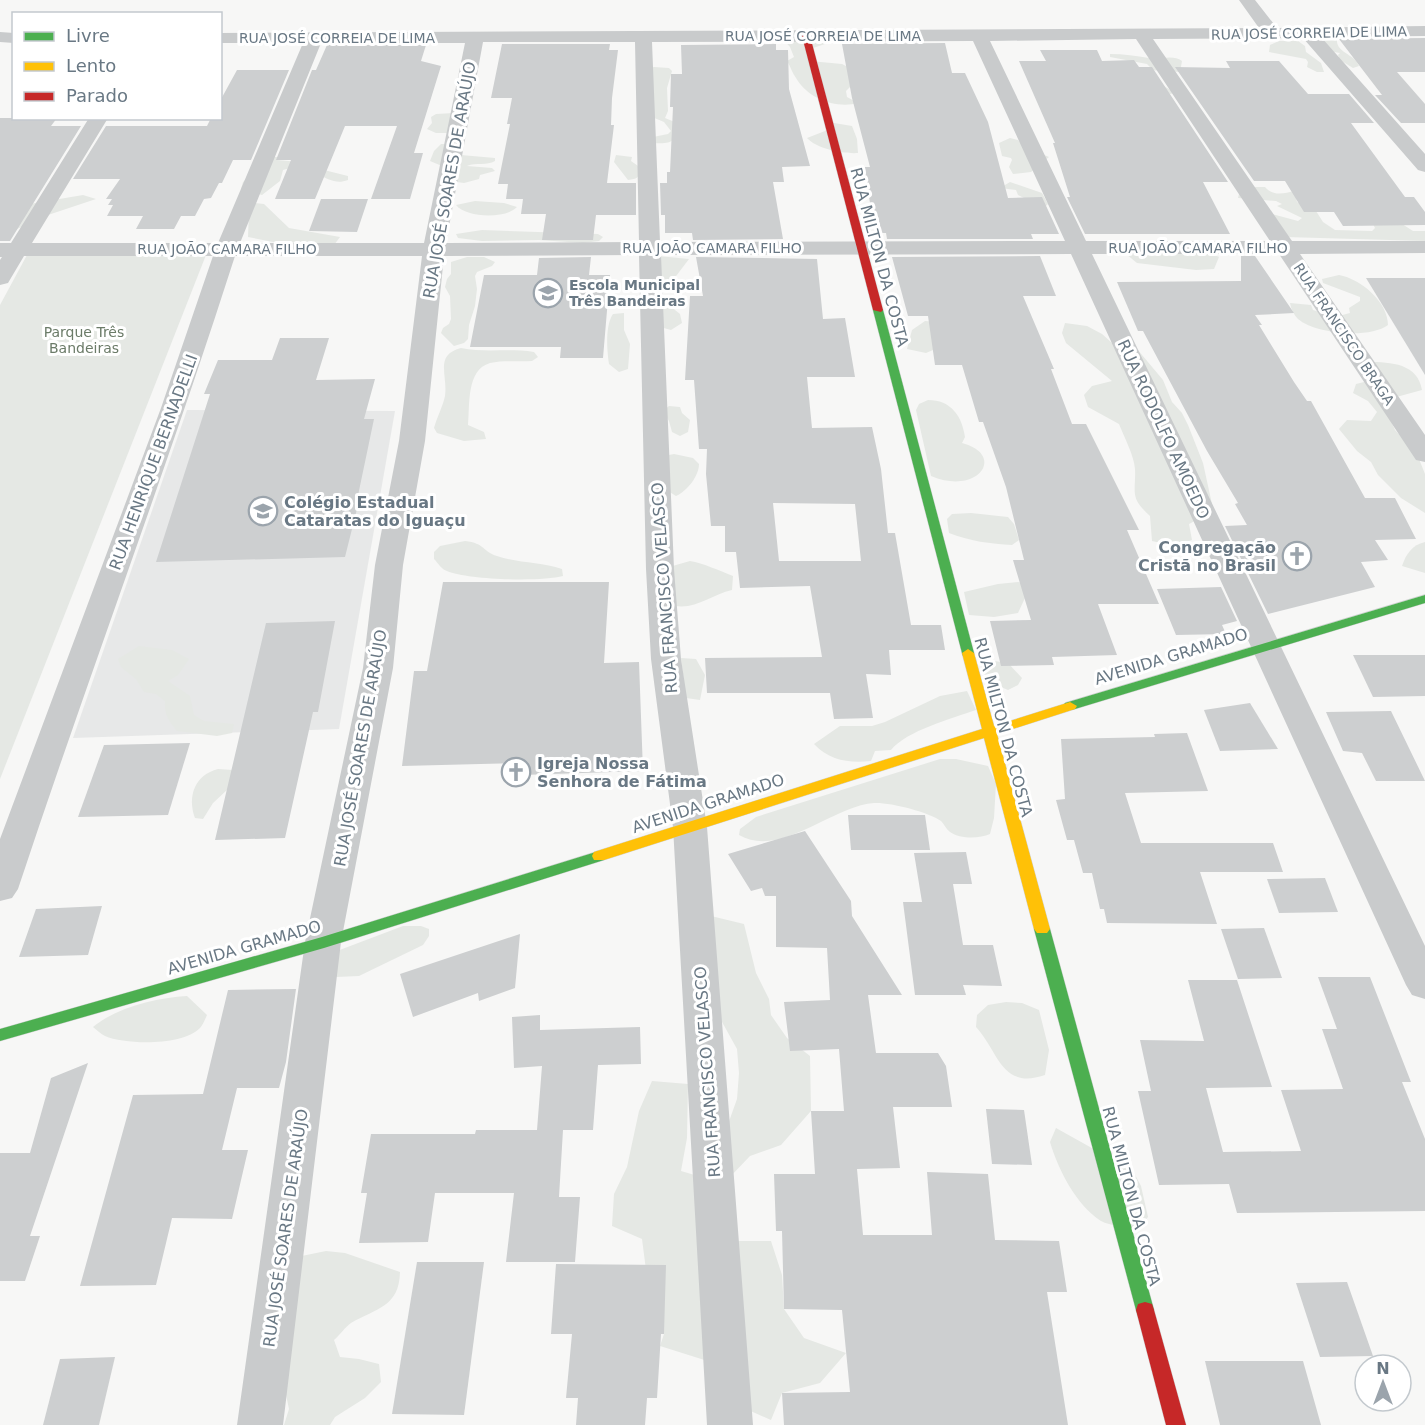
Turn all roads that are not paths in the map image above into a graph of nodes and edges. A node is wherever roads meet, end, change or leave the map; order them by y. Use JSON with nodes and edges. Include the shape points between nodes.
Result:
{"nodes":[{"id":1,"x":1247,"y":0,"type":"edge"},
{"id":2,"x":1425,"y":31,"type":"edge"},
{"id":3,"x":1307,"y":32,"type":"junction"},
{"id":4,"x":1272,"y":33,"type":"junction"},
{"id":5,"x":1141,"y":34,"type":"junction"},
{"id":6,"x":806,"y":36,"type":"junction"},
{"id":7,"x":979,"y":36,"type":"junction"},
{"id":8,"x":643,"y":37,"type":"junction"},
{"id":9,"x":222,"y":38,"type":"edge"},
{"id":10,"x":314,"y":38,"type":"junction"},
{"id":11,"x":475,"y":38,"type":"junction"},
{"id":12,"x":98,"y":120,"type":"edge"},
{"id":13,"x":1425,"y":166,"type":"edge"},
{"id":14,"x":649,"y":247,"type":"junction"},
{"id":15,"x":1285,"y":247,"type":"junction"},
{"id":16,"x":1425,"y":247,"type":"edge"},
{"id":17,"x":227,"y":248,"type":"junction"},
{"id":18,"x":860,"y":248,"type":"junction"},
{"id":19,"x":434,"y":249,"type":"junction"},
{"id":20,"x":1080,"y":249,"type":"junction"},
{"id":21,"x":8,"y":250,"type":"edge"},
{"id":22,"x":0,"y":278,"type":"edge"},
{"id":23,"x":1425,"y":454,"type":"edge"},
{"id":24,"x":1425,"y":598,"type":"edge"},
{"id":25,"x":1263,"y":645,"type":"junction"},
{"id":26,"x":988,"y":730,"type":"junction"},
{"id":27,"x":690,"y":826,"type":"junction"},
{"id":28,"x":0,"y":889,"type":"edge"},
{"id":29,"x":323,"y":942,"type":"junction"},
{"id":30,"x":1425,"y":986,"type":"edge"},
{"id":31,"x":0,"y":1035,"type":"edge"},
{"id":32,"x":260,"y":1425,"type":"edge"},
{"id":33,"x":730,"y":1425,"type":"edge"},
{"id":34,"x":1176,"y":1425,"type":"edge"}],
"edges":[{"from":1,"to":4,"type":"street"},
{"from":2,"to":3,"type":"street","name":"RUA JOSÉ CORREIA DE LIMA"},
{"from":3,"to":4,"type":"street","name":"RUA JOSÉ CORREIA DE LIMA"},
{"from":3,"to":13,"type":"street"},
{"from":4,"to":5,"type":"street","name":"RUA JOSÉ CORREIA DE LIMA"},
{"from":5,"to":7,"type":"street","name":"RUA JOSÉ CORREIA DE LIMA"},
{"from":5,"to":15,"type":"street","name":"RUA FRANCISCO BRAGA"},
{"from":6,"to":7,"type":"street","name":"RUA JOSÉ CORREIA DE LIMA"},
{"from":6,"to":8,"type":"street","name":"RUA JOSÉ CORREIA DE LIMA"},
{"from":6,"to":18,"type":"street","name":"RUA MILTON DA COSTA"},
{"from":7,"to":20,"type":"street","name":"RUA RODOLFO AMOEDO"},
{"from":8,"to":11,"type":"street","name":"RUA JOSÉ CORREIA DE LIMA"},
{"from":8,"to":14,"type":"street","name":"RUA FRANCISCO VELASCO"},
{"from":9,"to":10,"type":"street","name":"RUA JOSÉ CORREIA DE LIMA"},
{"from":10,"to":11,"type":"street","name":"RUA JOSÉ CORREIA DE LIMA"},
{"from":10,"to":17,"type":"street","name":"RUA HENRIQUE BERNADELLI"},
{"from":11,"to":19,"type":"street","name":"RUA JOSÉ SOARES DE ARAÚJO"},
{"from":12,"to":21,"type":"street"},
{"from":14,"to":18,"type":"street","name":"RUA JOÃO CAMARA FILHO"},
{"from":14,"to":19,"type":"street","name":"RUA JOÃO CAMARA FILHO"},
{"from":14,"to":27,"type":"street","name":"RUA FRANCISCO VELASCO","via":[[666,659]]},
{"from":15,"to":16,"type":"street","name":"RUA JOÃO CAMARA FILHO"},
{"from":15,"to":20,"type":"street","name":"RUA JOÃO CAMARA FILHO"},
{"from":15,"to":23,"type":"street","name":"RUA FRANCISCO BRAGA"},
{"from":17,"to":19,"type":"street","name":"RUA JOÃO CAMARA FILHO"},
{"from":17,"to":21,"type":"street","name":"RUA JOÃO CAMARA FILHO"},
{"from":17,"to":28,"type":"street","name":"RUA HENRIQUE BERNADELLI","via":[[174,408]]},
{"from":18,"to":20,"type":"street","name":"RUA JOÃO CAMARA FILHO"},
{"from":18,"to":26,"type":"street","name":"RUA MILTON DA COSTA"},
{"from":19,"to":29,"type":"street","name":"RUA JOSÉ SOARES DE ARAÚJO","via":[[412,441],[389,565],[378,668]]},
{"from":20,"to":25,"type":"street","name":"RUA RODOLFO AMOEDO"},
{"from":21,"to":22,"type":"street"},
{"from":24,"to":25,"type":"street","name":"AVENIDA GRAMADO"},
{"from":25,"to":26,"type":"street","name":"AVENIDA GRAMADO"},
{"from":25,"to":30,"type":"street","name":"RUA RODOLFO AMOEDO"},
{"from":26,"to":27,"type":"street","name":"AVENIDA GRAMADO"},
{"from":26,"to":34,"type":"street","name":"RUA MILTON DA COSTA"},
{"from":27,"to":29,"type":"street","name":"AVENIDA GRAMADO"},
{"from":27,"to":33,"type":"street","name":"RUA FRANCISCO VELASCO"},
{"from":29,"to":31,"type":"street","name":"AVENIDA GRAMADO"},
{"from":29,"to":32,"type":"street","name":"RUA JOSÉ SOARES DE ARAÚJO"}]}
